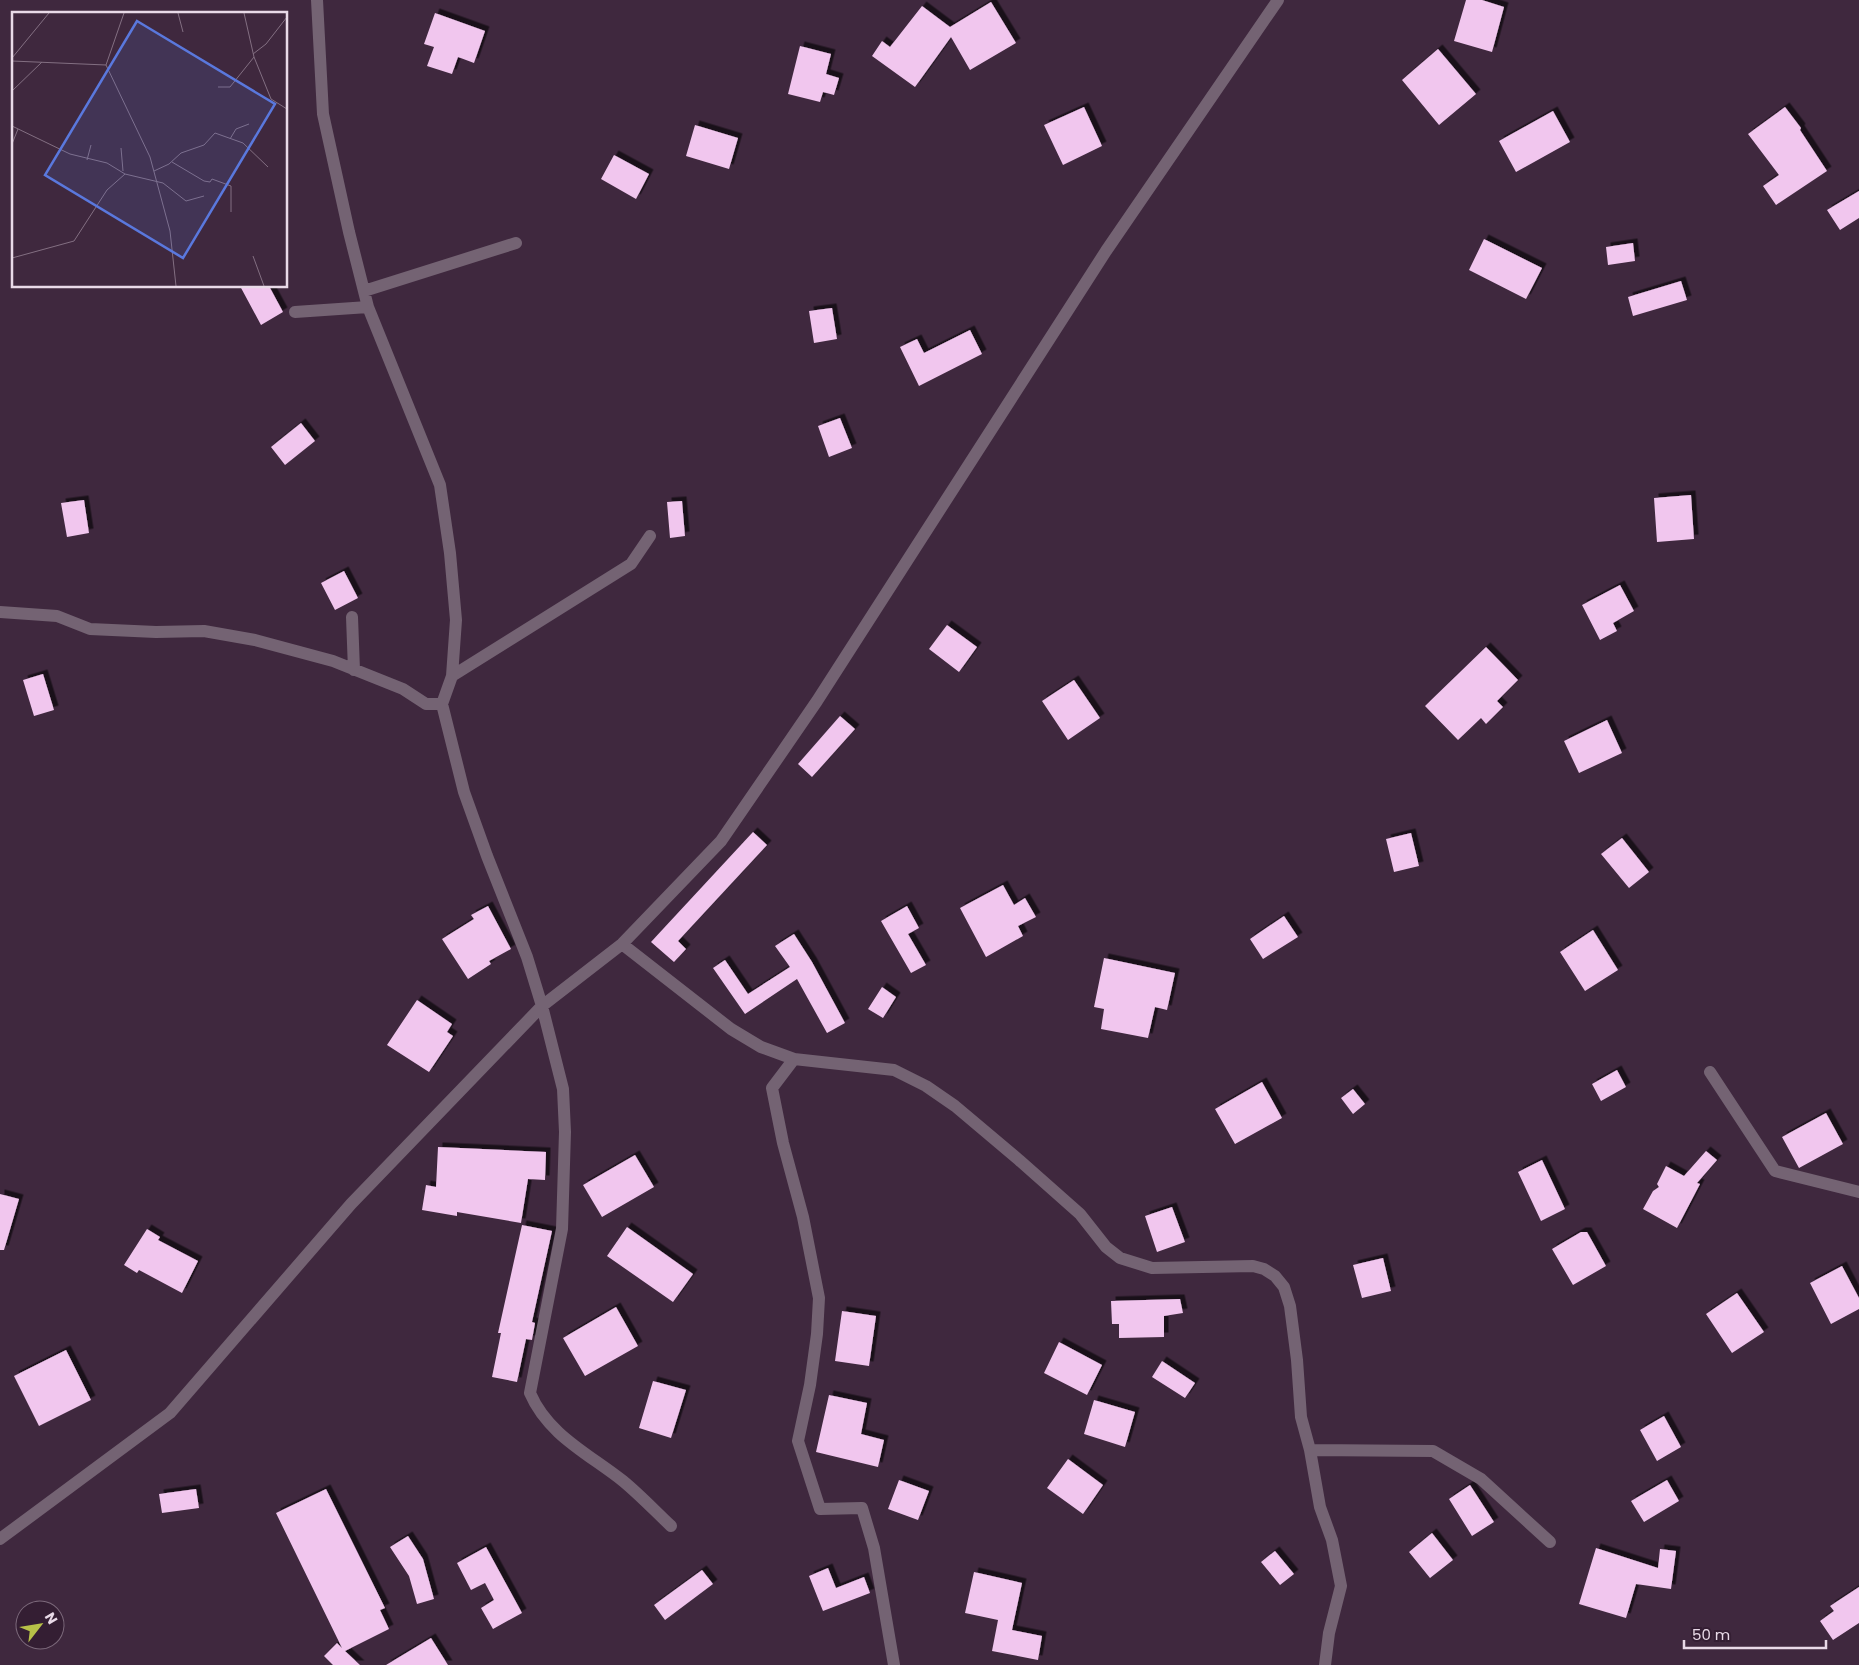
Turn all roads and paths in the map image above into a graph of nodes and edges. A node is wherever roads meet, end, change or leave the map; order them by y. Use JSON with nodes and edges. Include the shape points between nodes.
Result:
{"nodes":[{"id":1,"x":317,"y":0,"type":"edge"},
{"id":2,"x":1278,"y":0,"type":"edge"},
{"id":3,"x":516,"y":243,"type":"dead end"},
{"id":4,"x":364,"y":291,"type":"junction"},
{"id":5,"x":368,"y":307,"type":"junction"},
{"id":6,"x":295,"y":312,"type":"dead end"},
{"id":7,"x":650,"y":536,"type":"dead end"},
{"id":8,"x":0,"y":612,"type":"edge"},
{"id":9,"x":352,"y":617,"type":"dead end"},
{"id":10,"x":354,"y":670,"type":"junction"},
{"id":11,"x":452,"y":676,"type":"junction"},
{"id":12,"x":442,"y":704,"type":"junction"},
{"id":13,"x":622,"y":944,"type":"junction"},
{"id":14,"x":542,"y":1006,"type":"junction"},
{"id":15,"x":794,"y":1059,"type":"junction"},
{"id":16,"x":1710,"y":1072,"type":"dead end"},
{"id":17,"x":1859,"y":1192,"type":"edge"},
{"id":18,"x":1310,"y":1450,"type":"junction"},
{"id":19,"x":671,"y":1526,"type":"dead end"},
{"id":20,"x":0,"y":1539,"type":"edge"},
{"id":21,"x":1550,"y":1542,"type":"dead end"},
{"id":22,"x":894,"y":1665,"type":"edge"},
{"id":23,"x":1324,"y":1665,"type":"edge"}],
"edges":[{"from":1,"to":4,"type":"street","via":[[324,114],[348,232]]},
{"from":2,"to":13,"type":"street","via":[[1106,251],[817,701],[721,841]]},
{"from":3,"to":4,"type":"street"},
{"from":4,"to":5,"type":"street"},
{"from":5,"to":6,"type":"street"},
{"from":5,"to":11,"type":"street","via":[[440,485],[456,620]]},
{"from":7,"to":11,"type":"street","via":[[631,564]]},
{"from":8,"to":10,"type":"street","via":[[57,616],[90,629],[204,631],[255,640],[333,661]]},
{"from":9,"to":10,"type":"street"},
{"from":10,"to":12,"type":"street","via":[[403,689],[426,704]]},
{"from":11,"to":12,"type":"street"},
{"from":12,"to":14,"type":"street","via":[[464,792],[527,957]]},
{"from":13,"to":14,"type":"street"},
{"from":13,"to":15,"type":"street","via":[[731,1028],[761,1047]]},
{"from":14,"to":19,"type":"street","via":[[564,1089],[566,1132],[562,1229],[530,1393],[538,1410],[561,1435],[624,1482]]},
{"from":14,"to":20,"type":"street","via":[[351,1204],[170,1413]]},
{"from":15,"to":18,"type":"street","via":[[894,1070],[926,1086],[1020,1160],[1080,1214],[1106,1247],[1120,1258],[1152,1268],[1252,1266],[1274,1276],[1284,1287],[1290,1306],[1301,1417]]},
{"from":15,"to":22,"type":"street","via":[[772,1088],[819,1298],[810,1385],[798,1441],[820,1510],[862,1508],[874,1548]]},
{"from":16,"to":17,"type":"street","via":[[1776,1171]]},
{"from":18,"to":21,"type":"street","via":[[1433,1451],[1481,1479]]},
{"from":18,"to":23,"type":"street","via":[[1320,1507],[1332,1540],[1340,1586]]}]}
